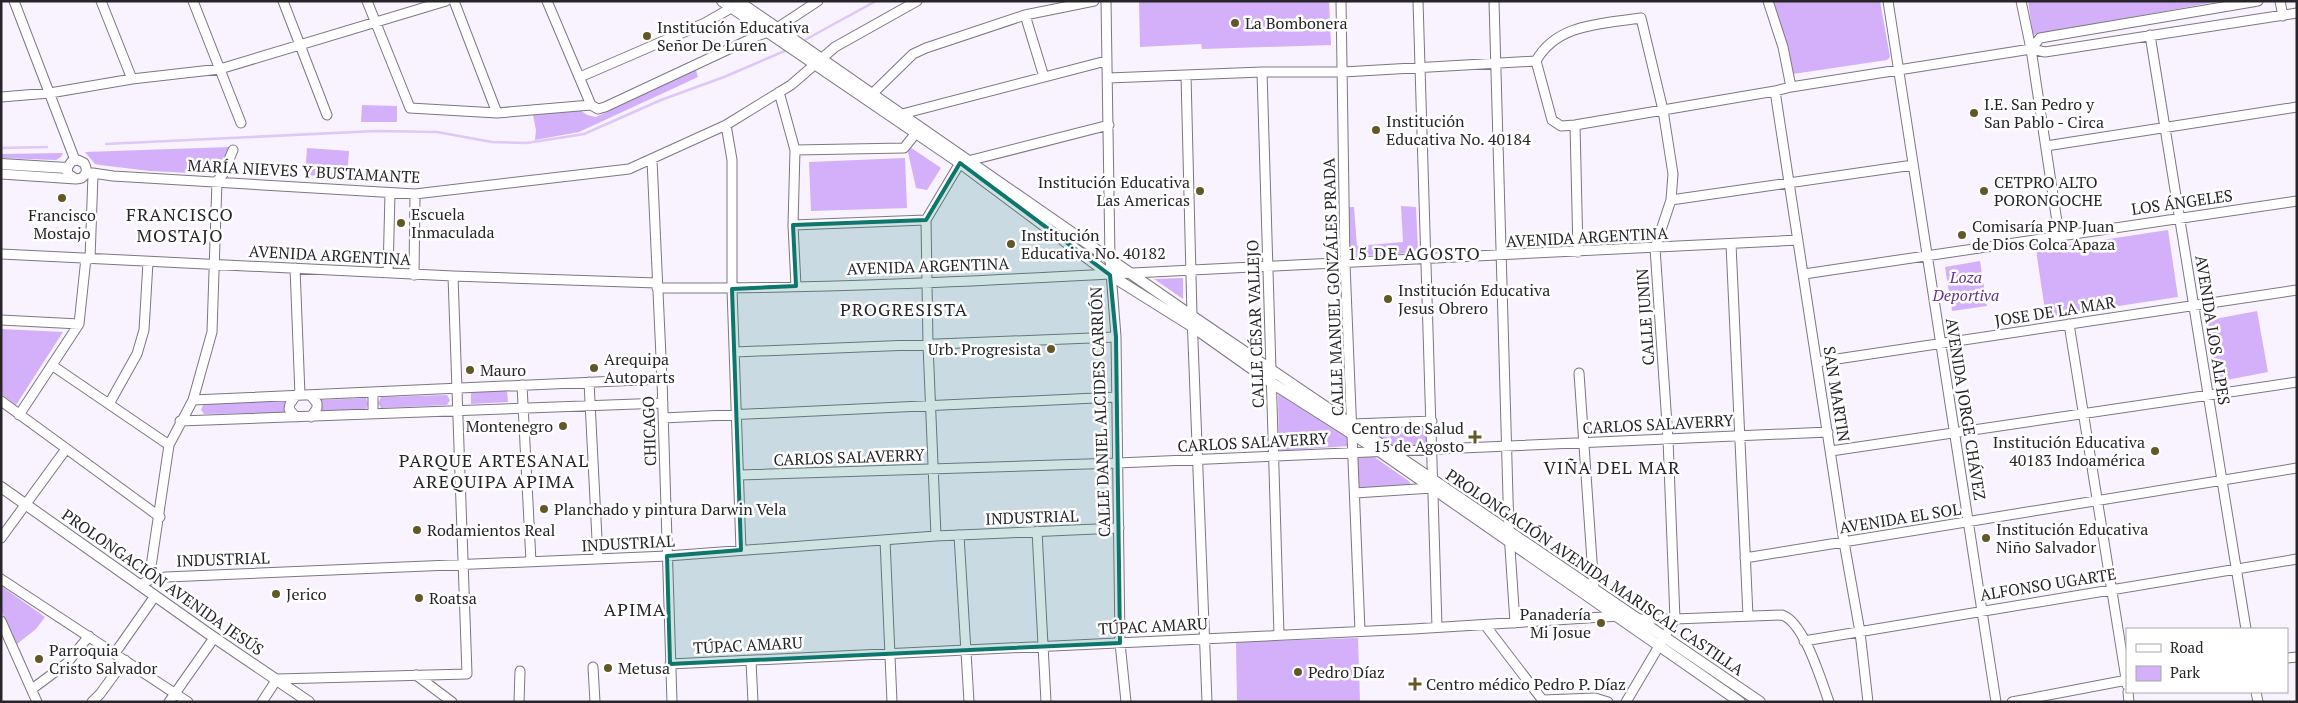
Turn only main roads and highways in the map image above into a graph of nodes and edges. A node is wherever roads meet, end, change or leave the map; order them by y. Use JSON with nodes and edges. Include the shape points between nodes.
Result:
{"nodes":[{"id":1,"x":722,"y":1,"type":"edge"},
{"id":2,"x":734,"y":4,"type":"edge"},
{"id":3,"x":792,"y":43,"type":"junction"},
{"id":4,"x":818,"y":61,"type":"junction"},
{"id":5,"x":868,"y":97,"type":"junction"},
{"id":6,"x":918,"y":130,"type":"junction"},
{"id":7,"x":965,"y":162,"type":"junction"},
{"id":8,"x":1,"y":164,"type":"edge"},
{"id":9,"x":67,"y":168,"type":"road end"},
{"id":10,"x":1192,"y":322,"type":"junction"},
{"id":11,"x":1353,"y":429,"type":"junction"},
{"id":12,"x":1432,"y":483,"type":"junction"},
{"id":13,"x":1,"y":487,"type":"edge"},
{"id":14,"x":1592,"y":594,"type":"junction"},
{"id":15,"x":1662,"y":642,"type":"junction"},
{"id":16,"x":309,"y":702,"type":"edge"},
{"id":17,"x":1740,"y":702,"type":"edge"},
{"id":18,"x":1760,"y":702,"type":"edge"}],
"edges":[{"from":1,"to":2,"type":"main road"},
{"from":2,"to":3,"type":"main road"},
{"from":3,"to":4,"type":"main road","via":[[812,52]]},
{"from":3,"to":4,"type":"main road","via":[[802,56]]},
{"from":4,"to":5,"type":"main road","name":"PROLONGACIÓN AVENIDA MARISCAL CASTILLA"},
{"from":5,"to":6,"type":"main road","name":"PROLONGACIÓN AVENIDA MARISCAL CASTILLA"},
{"from":5,"to":6,"type":"main road","name":"PROLONGACIÓN AVENIDA MARISCAL CASTILLA","via":[[902,114]]},
{"from":6,"to":7,"type":"main road","name":"PROLONGACIÓN AVENIDA MARISCAL CASTILLA"},
{"from":7,"to":10,"type":"main road","name":"PROLONGACIÓN AVENIDA MARISCAL CASTILLA","via":[[1130,273]]},
{"from":7,"to":10,"type":"main road","name":"PROLONGACIÓN AVENIDA MARISCAL CASTILLA","via":[[1110,274]]},
{"from":8,"to":9,"type":"main road"},
{"from":10,"to":11,"type":"main road","name":"PROLONGACIÓN AVENIDA MARISCAL CASTILLA","via":[[1272,369]]},
{"from":10,"to":11,"type":"main road","name":"PROLONGACIÓN AVENIDA MARISCAL CASTILLA","via":[[1272,383]]},
{"from":11,"to":12,"type":"main road","name":"PROLONGACIÓN AVENIDA MARISCAL CASTILLA","via":[[1392,452]]},
{"from":11,"to":12,"type":"main road","name":"PROLONGACIÓN AVENIDA MARISCAL CASTILLA","via":[[1379,452]]},
{"from":12,"to":14,"type":"main road","name":"PROLONGACIÓN AVENIDA MARISCAL CASTILLA"},
{"from":13,"to":16,"type":"main road","name":"PROLONGACIÓN AVENIDA JESÚS","via":[[144,583],[155,596]]},
{"from":14,"to":15,"type":"main road","name":"PROLONGACIÓN AVENIDA MARISCAL CASTILLA","via":[[1616,616]]},
{"from":14,"to":15,"type":"main road","name":"PROLONGACIÓN AVENIDA MARISCAL CASTILLA","via":[[1637,619]]},
{"from":15,"to":17,"type":"main road","name":"PROLONGACIÓN AVENIDA MARISCAL CASTILLA"},
{"from":15,"to":18,"type":"main road","name":"PROLONGACIÓN AVENIDA MARISCAL CASTILLA"}]}
